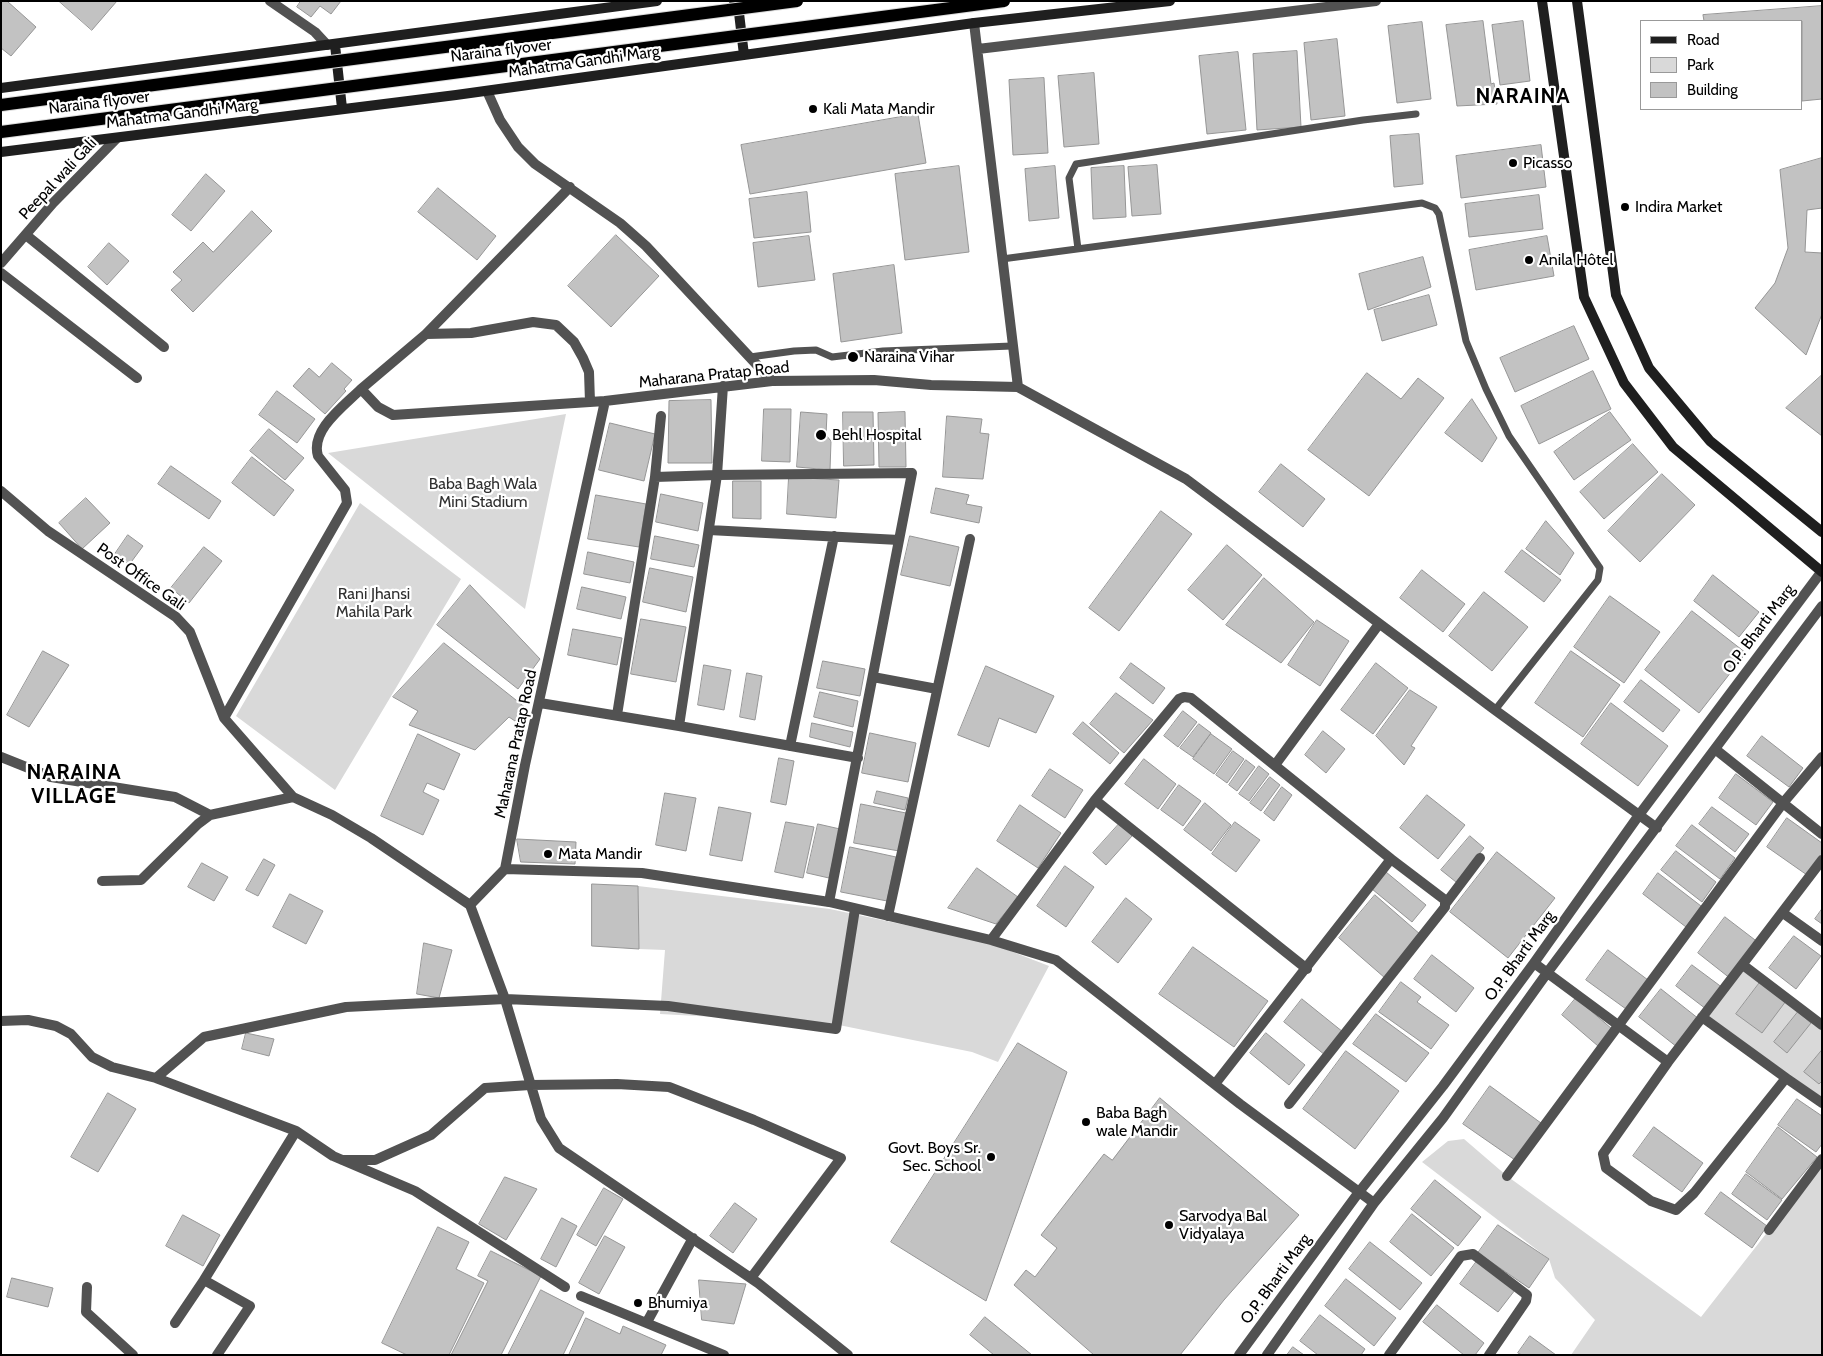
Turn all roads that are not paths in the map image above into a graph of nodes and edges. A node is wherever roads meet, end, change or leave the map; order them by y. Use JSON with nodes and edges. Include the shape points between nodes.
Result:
{"nodes":[{"id":1,"x":270,"y":1,"type":"edge"},
{"id":2,"x":657,"y":1,"type":"edge"},
{"id":3,"x":734,"y":1,"type":"edge"},
{"id":4,"x":797,"y":1,"type":"edge"},
{"id":5,"x":1004,"y":1,"type":"edge"},
{"id":6,"x":1170,"y":1,"type":"edge"},
{"id":7,"x":1376,"y":1,"type":"edge"},
{"id":8,"x":1542,"y":1,"type":"edge"},
{"id":9,"x":1578,"y":1,"type":"edge"},
{"id":10,"x":974,"y":23,"type":"junction"},
{"id":11,"x":331,"y":45,"type":"junction"},
{"id":12,"x":978,"y":49,"type":"junction"},
{"id":13,"x":744,"y":55,"type":"junction"},
{"id":14,"x":1,"y":88,"type":"edge"},
{"id":15,"x":487,"y":91,"type":"junction"},
{"id":16,"x":1,"y":105,"type":"edge"},
{"id":17,"x":342,"y":108,"type":"junction"},
{"id":18,"x":1416,"y":114,"type":"dead end"},
{"id":19,"x":1,"y":132,"type":"edge"},
{"id":20,"x":117,"y":138,"type":"junction"},
{"id":21,"x":1,"y":152,"type":"edge"},
{"id":22,"x":570,"y":187,"type":"junction"},
{"id":23,"x":26,"y":235,"type":"junction"},
{"id":24,"x":1078,"y":249,"type":"junction"},
{"id":25,"x":1002,"y":259,"type":"junction"},
{"id":26,"x":1,"y":263,"type":"edge"},
{"id":27,"x":1,"y":273,"type":"edge"},
{"id":28,"x":426,"y":334,"type":"junction"},
{"id":29,"x":1012,"y":346,"type":"junction"},
{"id":30,"x":164,"y":347,"type":"dead end"},
{"id":31,"x":750,"y":357,"type":"junction"},
{"id":32,"x":137,"y":378,"type":"dead end"},
{"id":33,"x":772,"y":381,"type":"junction"},
{"id":34,"x":723,"y":386,"type":"junction"},
{"id":35,"x":1018,"y":387,"type":"junction"},
{"id":36,"x":360,"y":389,"type":"junction"},
{"id":37,"x":590,"y":402,"type":"junction"},
{"id":38,"x":606,"y":402,"type":"junction"},
{"id":39,"x":661,"y":416,"type":"dead end"},
{"id":40,"x":717,"y":474,"type":"junction"},
{"id":41,"x":655,"y":477,"type":"junction"},
{"id":42,"x":1,"y":491,"type":"edge"},
{"id":43,"x":709,"y":530,"type":"junction"},
{"id":44,"x":1822,"y":532,"type":"edge"},
{"id":45,"x":834,"y":536,"type":"junction"},
{"id":46,"x":970,"y":539,"type":"dead end"},
{"id":47,"x":899,"y":540,"type":"junction"},
{"id":48,"x":1822,"y":572,"type":"edge"},
{"id":49,"x":1822,"y":606,"type":"edge"},
{"id":50,"x":1379,"y":624,"type":"junction"},
{"id":51,"x":873,"y":676,"type":"junction"},
{"id":52,"x":937,"y":689,"type":"junction"},
{"id":53,"x":540,"y":703,"type":"junction"},
{"id":54,"x":1495,"y":710,"type":"junction"},
{"id":55,"x":617,"y":715,"type":"junction"},
{"id":56,"x":224,"y":718,"type":"junction"},
{"id":57,"x":679,"y":726,"type":"junction"},
{"id":58,"x":790,"y":746,"type":"junction"},
{"id":59,"x":1715,"y":749,"type":"junction"},
{"id":60,"x":1,"y":757,"type":"edge"},
{"id":61,"x":1822,"y":757,"type":"edge"},
{"id":62,"x":858,"y":758,"type":"junction"},
{"id":63,"x":1275,"y":766,"type":"junction"},
{"id":64,"x":292,"y":797,"type":"junction"},
{"id":65,"x":1095,"y":800,"type":"junction"},
{"id":66,"x":1783,"y":803,"type":"junction"},
{"id":67,"x":210,"y":815,"type":"junction"},
{"id":68,"x":1639,"y":815,"type":"junction"},
{"id":69,"x":1657,"y":828,"type":"junction"},
{"id":70,"x":1822,"y":834,"type":"edge"},
{"id":71,"x":1480,"y":858,"type":"dead end"},
{"id":72,"x":1391,"y":860,"type":"junction"},
{"id":73,"x":1822,"y":860,"type":"edge"},
{"id":74,"x":505,"y":869,"type":"junction"},
{"id":75,"x":102,"y":881,"type":"dead end"},
{"id":76,"x":829,"y":902,"type":"junction"},
{"id":77,"x":1446,"y":903,"type":"junction"},
{"id":78,"x":470,"y":905,"type":"junction"},
{"id":79,"x":855,"y":908,"type":"junction"},
{"id":80,"x":1783,"y":913,"type":"junction"},
{"id":81,"x":888,"y":916,"type":"junction"},
{"id":82,"x":991,"y":940,"type":"junction"},
{"id":83,"x":1822,"y":942,"type":"edge"},
{"id":84,"x":1534,"y":963,"type":"junction"},
{"id":85,"x":1743,"y":965,"type":"junction"},
{"id":86,"x":1307,"y":969,"type":"junction"},
{"id":87,"x":1547,"y":973,"type":"junction"},
{"id":88,"x":505,"y":1000,"type":"junction"},
{"id":89,"x":1702,"y":1018,"type":"junction"},
{"id":90,"x":1,"y":1020,"type":"edge"},
{"id":91,"x":1822,"y":1025,"type":"edge"},
{"id":92,"x":1619,"y":1026,"type":"junction"},
{"id":93,"x":1668,"y":1062,"type":"junction"},
{"id":94,"x":156,"y":1078,"type":"junction"},
{"id":95,"x":1786,"y":1078,"type":"junction"},
{"id":96,"x":1216,"y":1084,"type":"junction"},
{"id":97,"x":530,"y":1085,"type":"junction"},
{"id":98,"x":1822,"y":1103,"type":"edge"},
{"id":99,"x":1289,"y":1104,"type":"dead end"},
{"id":100,"x":296,"y":1131,"type":"junction"},
{"id":101,"x":1822,"y":1159,"type":"edge"},
{"id":102,"x":342,"y":1160,"type":"junction"},
{"id":103,"x":1507,"y":1176,"type":"dead end"},
{"id":104,"x":1359,"y":1192,"type":"junction"},
{"id":105,"x":1374,"y":1203,"type":"junction"},
{"id":106,"x":1769,"y":1230,"type":"dead end"},
{"id":107,"x":692,"y":1238,"type":"junction"},
{"id":108,"x":751,"y":1278,"type":"junction"},
{"id":109,"x":204,"y":1280,"type":"junction"},
{"id":110,"x":565,"y":1287,"type":"dead end"},
{"id":111,"x":87,"y":1288,"type":"dead end"},
{"id":112,"x":581,"y":1296,"type":"dead end"},
{"id":113,"x":647,"y":1322,"type":"junction"},
{"id":114,"x":175,"y":1323,"type":"dead end"},
{"id":115,"x":133,"y":1355,"type":"edge"},
{"id":116,"x":217,"y":1355,"type":"edge"},
{"id":117,"x":724,"y":1355,"type":"edge"},
{"id":118,"x":848,"y":1355,"type":"edge"},
{"id":119,"x":1239,"y":1355,"type":"edge"},
{"id":120,"x":1267,"y":1355,"type":"edge"},
{"id":121,"x":1389,"y":1355,"type":"edge"},
{"id":122,"x":1489,"y":1355,"type":"edge"}],
"edges":[{"from":1,"to":11,"type":"street"},
{"from":2,"to":11,"type":"main road"},
{"from":3,"to":13,"type":"main road","via":[[739,13]]},
{"from":4,"to":16,"type":"main road","name":"Naraina flyover","bridge":true},
{"from":5,"to":19,"type":"main road","name":"Naraina flyover","bridge":true},
{"from":6,"to":10,"type":"main road","name":"Mahatma Gandhi Marg"},
{"from":7,"to":12,"type":"street"},
{"from":8,"to":48,"type":"main road","via":[[1584,297],[1624,383],[1673,447]]},
{"from":9,"to":44,"type":"main road","via":[[1616,295],[1645,360],[1710,441]]},
{"from":10,"to":12,"type":"street"},
{"from":10,"to":13,"type":"main road","name":"Mahatma Gandhi Marg"},
{"from":11,"to":14,"type":"main road"},
{"from":11,"to":17,"type":"main road"},
{"from":12,"to":25,"type":"street"},
{"from":13,"to":15,"type":"main road","name":"Mahatma Gandhi Marg"},
{"from":15,"to":17,"type":"main road","name":"Mahatma Gandhi Marg"},
{"from":15,"to":22,"type":"street","via":[[500,120],[518,147],[534,164]]},
{"from":17,"to":20,"type":"main road","name":"Mahatma Gandhi Marg"},
{"from":18,"to":24,"type":"lane","via":[[1076,164],[1069,178]]},
{"from":20,"to":21,"type":"main road","name":"Mahatma Gandhi Marg"},
{"from":20,"to":23,"type":"street","name":"Peepal wali Gali"},
{"from":22,"to":28,"type":"street"},
{"from":22,"to":31,"type":"street","via":[[646,246]]},
{"from":23,"to":26,"type":"street","name":"Peepal wali Gali"},
{"from":23,"to":30,"type":"street"},
{"from":24,"to":25,"type":"lane"},
{"from":24,"to":54,"type":"lane","via":[[1422,202],[1435,208],[1439,214],[1466,341],[1486,389],[1509,436],[1600,568],[1598,580]]},
{"from":25,"to":29,"type":"street"},
{"from":27,"to":32,"type":"street"},
{"from":28,"to":36,"type":"street"},
{"from":28,"to":37,"type":"street","via":[[471,333],[533,322],[556,325],[574,342],[583,358],[589,372]]},
{"from":29,"to":31,"type":"lane","via":[[883,351],[832,357],[816,350]]},
{"from":29,"to":35,"type":"street"},
{"from":31,"to":33,"type":"street"},
{"from":33,"to":34,"type":"street","name":"Maharana Pratap Road"},
{"from":33,"to":35,"type":"street","name":"Maharana Pratap Road","via":[[874,380]]},
{"from":34,"to":38,"type":"street","name":"Maharana Pratap Road"},
{"from":34,"to":40,"type":"street"},
{"from":35,"to":50,"type":"street","via":[[1186,479]]},
{"from":36,"to":37,"type":"street","via":[[378,407],[393,415]]},
{"from":36,"to":56,"type":"street","via":[[317,439],[318,456],[345,490],[346,503]]},
{"from":37,"to":38,"type":"street"},
{"from":38,"to":53,"type":"street","name":"Maharana Pratap Road"},
{"from":39,"to":41,"type":"street"},
{"from":40,"to":41,"type":"street"},
{"from":40,"to":43,"type":"street"},
{"from":40,"to":47,"type":"street","via":[[912,473]]},
{"from":41,"to":55,"type":"street"},
{"from":42,"to":56,"type":"street","name":"Post Office Gali","via":[[48,531],[183,624],[190,632]]},
{"from":43,"to":45,"type":"street"},
{"from":43,"to":57,"type":"street"},
{"from":45,"to":47,"type":"street"},
{"from":45,"to":58,"type":"street"},
{"from":46,"to":52,"type":"street"},
{"from":47,"to":51,"type":"street"},
{"from":48,"to":68,"type":"street","name":"O.P. Bharti Marg"},
{"from":49,"to":59,"type":"street","name":"O.P. Bharti Marg"},
{"from":50,"to":54,"type":"street"},
{"from":50,"to":63,"type":"street"},
{"from":51,"to":52,"type":"street"},
{"from":51,"to":62,"type":"street"},
{"from":52,"to":81,"type":"street"},
{"from":53,"to":55,"type":"street"},
{"from":53,"to":74,"type":"street","name":"Maharana Pratap Road"},
{"from":54,"to":68,"type":"street"},
{"from":55,"to":57,"type":"street"},
{"from":56,"to":64,"type":"street","name":"Post Office Gali"},
{"from":57,"to":58,"type":"street"},
{"from":58,"to":62,"type":"street"},
{"from":59,"to":66,"type":"street"},
{"from":59,"to":69,"type":"street","name":"O.P. Bharti Marg"},
{"from":60,"to":67,"type":"street","via":[[51,777],[175,797]]},
{"from":61,"to":66,"type":"street"},
{"from":62,"to":76,"type":"street"},
{"from":63,"to":65,"type":"street","via":[[1191,698],[1184,697],[1176,702]]},
{"from":63,"to":72,"type":"street"},
{"from":64,"to":67,"type":"street"},
{"from":64,"to":78,"type":"street","via":[[332,815]]},
{"from":65,"to":82,"type":"street"},
{"from":65,"to":86,"type":"street"},
{"from":66,"to":70,"type":"street"},
{"from":66,"to":92,"type":"street"},
{"from":67,"to":75,"type":"street","via":[[141,880]]},
{"from":68,"to":69,"type":"street"},
{"from":68,"to":84,"type":"street","name":"O.P. Bharti Marg"},
{"from":69,"to":87,"type":"street","name":"O.P. Bharti Marg"},
{"from":71,"to":77,"type":"street"},
{"from":72,"to":77,"type":"street"},
{"from":72,"to":86,"type":"street"},
{"from":73,"to":80,"type":"street"},
{"from":74,"to":76,"type":"street","via":[[642,873]]},
{"from":74,"to":78,"type":"street"},
{"from":76,"to":79,"type":"street"},
{"from":77,"to":99,"type":"street"},
{"from":78,"to":88,"type":"street"},
{"from":79,"to":81,"type":"street"},
{"from":79,"to":88,"type":"street","via":[[836,1028],[668,1006]]},
{"from":80,"to":83,"type":"street"},
{"from":80,"to":85,"type":"street"},
{"from":81,"to":82,"type":"street"},
{"from":82,"to":96,"type":"street","via":[[1056,960]]},
{"from":84,"to":87,"type":"street"},
{"from":84,"to":104,"type":"street","name":"O.P. Bharti Marg"},
{"from":85,"to":89,"type":"street"},
{"from":85,"to":91,"type":"street"},
{"from":86,"to":96,"type":"street"},
{"from":87,"to":92,"type":"street"},
{"from":87,"to":105,"type":"street","name":"O.P. Bharti Marg","via":[[1442,1118]]},
{"from":88,"to":94,"type":"street","via":[[346,1007],[204,1037]]},
{"from":88,"to":97,"type":"street"},
{"from":89,"to":93,"type":"street"},
{"from":89,"to":95,"type":"street"},
{"from":90,"to":94,"type":"street","via":[[28,1020],[56,1026],[71,1034],[92,1057],[112,1067]]},
{"from":92,"to":93,"type":"street"},
{"from":92,"to":103,"type":"street"},
{"from":93,"to":95,"type":"street","via":[[1603,1154],[1603,1159],[1606,1168],[1651,1201],[1676,1210],[1694,1193]]},
{"from":94,"to":100,"type":"street"},
{"from":95,"to":98,"type":"street"},
{"from":96,"to":104,"type":"street"},
{"from":97,"to":102,"type":"street","via":[[485,1088],[431,1135],[375,1160]]},
{"from":97,"to":107,"type":"street","via":[[541,1119],[560,1148]]},
{"from":97,"to":108,"type":"street","via":[[669,1087],[841,1158]]},
{"from":100,"to":102,"type":"street"},
{"from":100,"to":109,"type":"street"},
{"from":101,"to":106,"type":"street"},
{"from":102,"to":110,"type":"street","via":[[415,1191]]},
{"from":104,"to":105,"type":"street"},
{"from":104,"to":119,"type":"street","name":"O.P. Bharti Marg"},
{"from":105,"to":120,"type":"street","name":"O.P. Bharti Marg"},
{"from":107,"to":108,"type":"street"},
{"from":107,"to":113,"type":"street"},
{"from":108,"to":118,"type":"street"},
{"from":109,"to":114,"type":"street"},
{"from":109,"to":116,"type":"street","via":[[250,1306]]},
{"from":111,"to":115,"type":"street","via":[[86,1312]]},
{"from":112,"to":113,"type":"street"},
{"from":113,"to":117,"type":"street"},
{"from":121,"to":122,"type":"street","via":[[1461,1256],[1473,1254],[1527,1295]]}]}
